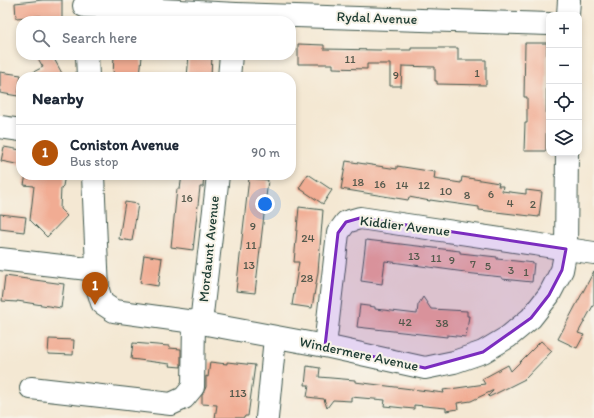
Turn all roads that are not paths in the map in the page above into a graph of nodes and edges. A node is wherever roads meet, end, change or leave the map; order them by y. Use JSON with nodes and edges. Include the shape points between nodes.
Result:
{"nodes":[{"id":1,"x":569,"y":0,"type":"edge"},
{"id":2,"x":84,"y":9,"type":"edge"},
{"id":3,"x":568,"y":12,"type":"edge"},
{"id":4,"x":216,"y":16,"type":"edge"},
{"id":5,"x":296,"y":18,"type":"edge"},
{"id":6,"x":546,"y":24,"type":"edge"},
{"id":7,"x":87,"y":60,"type":"edge"},
{"id":8,"x":231,"y":60,"type":"edge"},
{"id":9,"x":88,"y":72,"type":"edge"},
{"id":10,"x":229,"y":72,"type":"edge"},
{"id":11,"x":0,"y":127,"type":"edge"},
{"id":12,"x":16,"y":129,"type":"edge"},
{"id":13,"x":567,"y":156,"type":"edge"},
{"id":14,"x":93,"y":180,"type":"edge"},
{"id":15,"x":217,"y":180,"type":"edge"},
{"id":16,"x":566,"y":249,"type":"junction"},
{"id":17,"x":594,"y":253,"type":"edge"},
{"id":18,"x":0,"y":259,"type":"edge"},
{"id":19,"x":97,"y":270,"type":"junction"},
{"id":20,"x":197,"y":323,"type":"junction"},
{"id":21,"x":275,"y":338,"type":"junction"},
{"id":22,"x":325,"y":346,"type":"junction"},
{"id":23,"x":31,"y":388,"type":"dead end"},
{"id":24,"x":267,"y":418,"type":"edge"}],
"edges":[{"from":1,"to":3,"type":"street"},
{"from":2,"to":4,"type":"street","name":"Rydal Avenue"},
{"from":5,"to":6,"type":"street","name":"Rydal Avenue"},
{"from":7,"to":9,"type":"street"},
{"from":8,"to":10,"type":"street"},
{"from":11,"to":12,"type":"street"},
{"from":13,"to":16,"type":"street","name":"Windermere Avenue"},
{"from":14,"to":19,"type":"street","name":"Windermere Avenue"},
{"from":15,"to":20,"type":"street","name":"Mordaunt Avenue"},
{"from":16,"to":17,"type":"street","name":"Kiddier Avenue"},
{"from":16,"to":22,"type":"street","name":"Windermere Avenue","via":[[562,270],[540,307],[508,337],[484,352],[425,368]]},
{"from":16,"to":22,"type":"street","name":"Kiddier Avenue","via":[[360,218],[346,222],[338,232]]},
{"from":18,"to":19,"type":"street"},
{"from":19,"to":20,"type":"street","name":"Windermere Avenue","via":[[98,290],[102,303],[114,311]]},
{"from":20,"to":21,"type":"street","name":"Windermere Avenue"},
{"from":20,"to":23,"type":"street","name":"Mordaunt Avenue","via":[[193,387],[184,398],[171,404]]},
{"from":21,"to":22,"type":"street","name":"Windermere Avenue"},
{"from":21,"to":24,"type":"street"}]}
